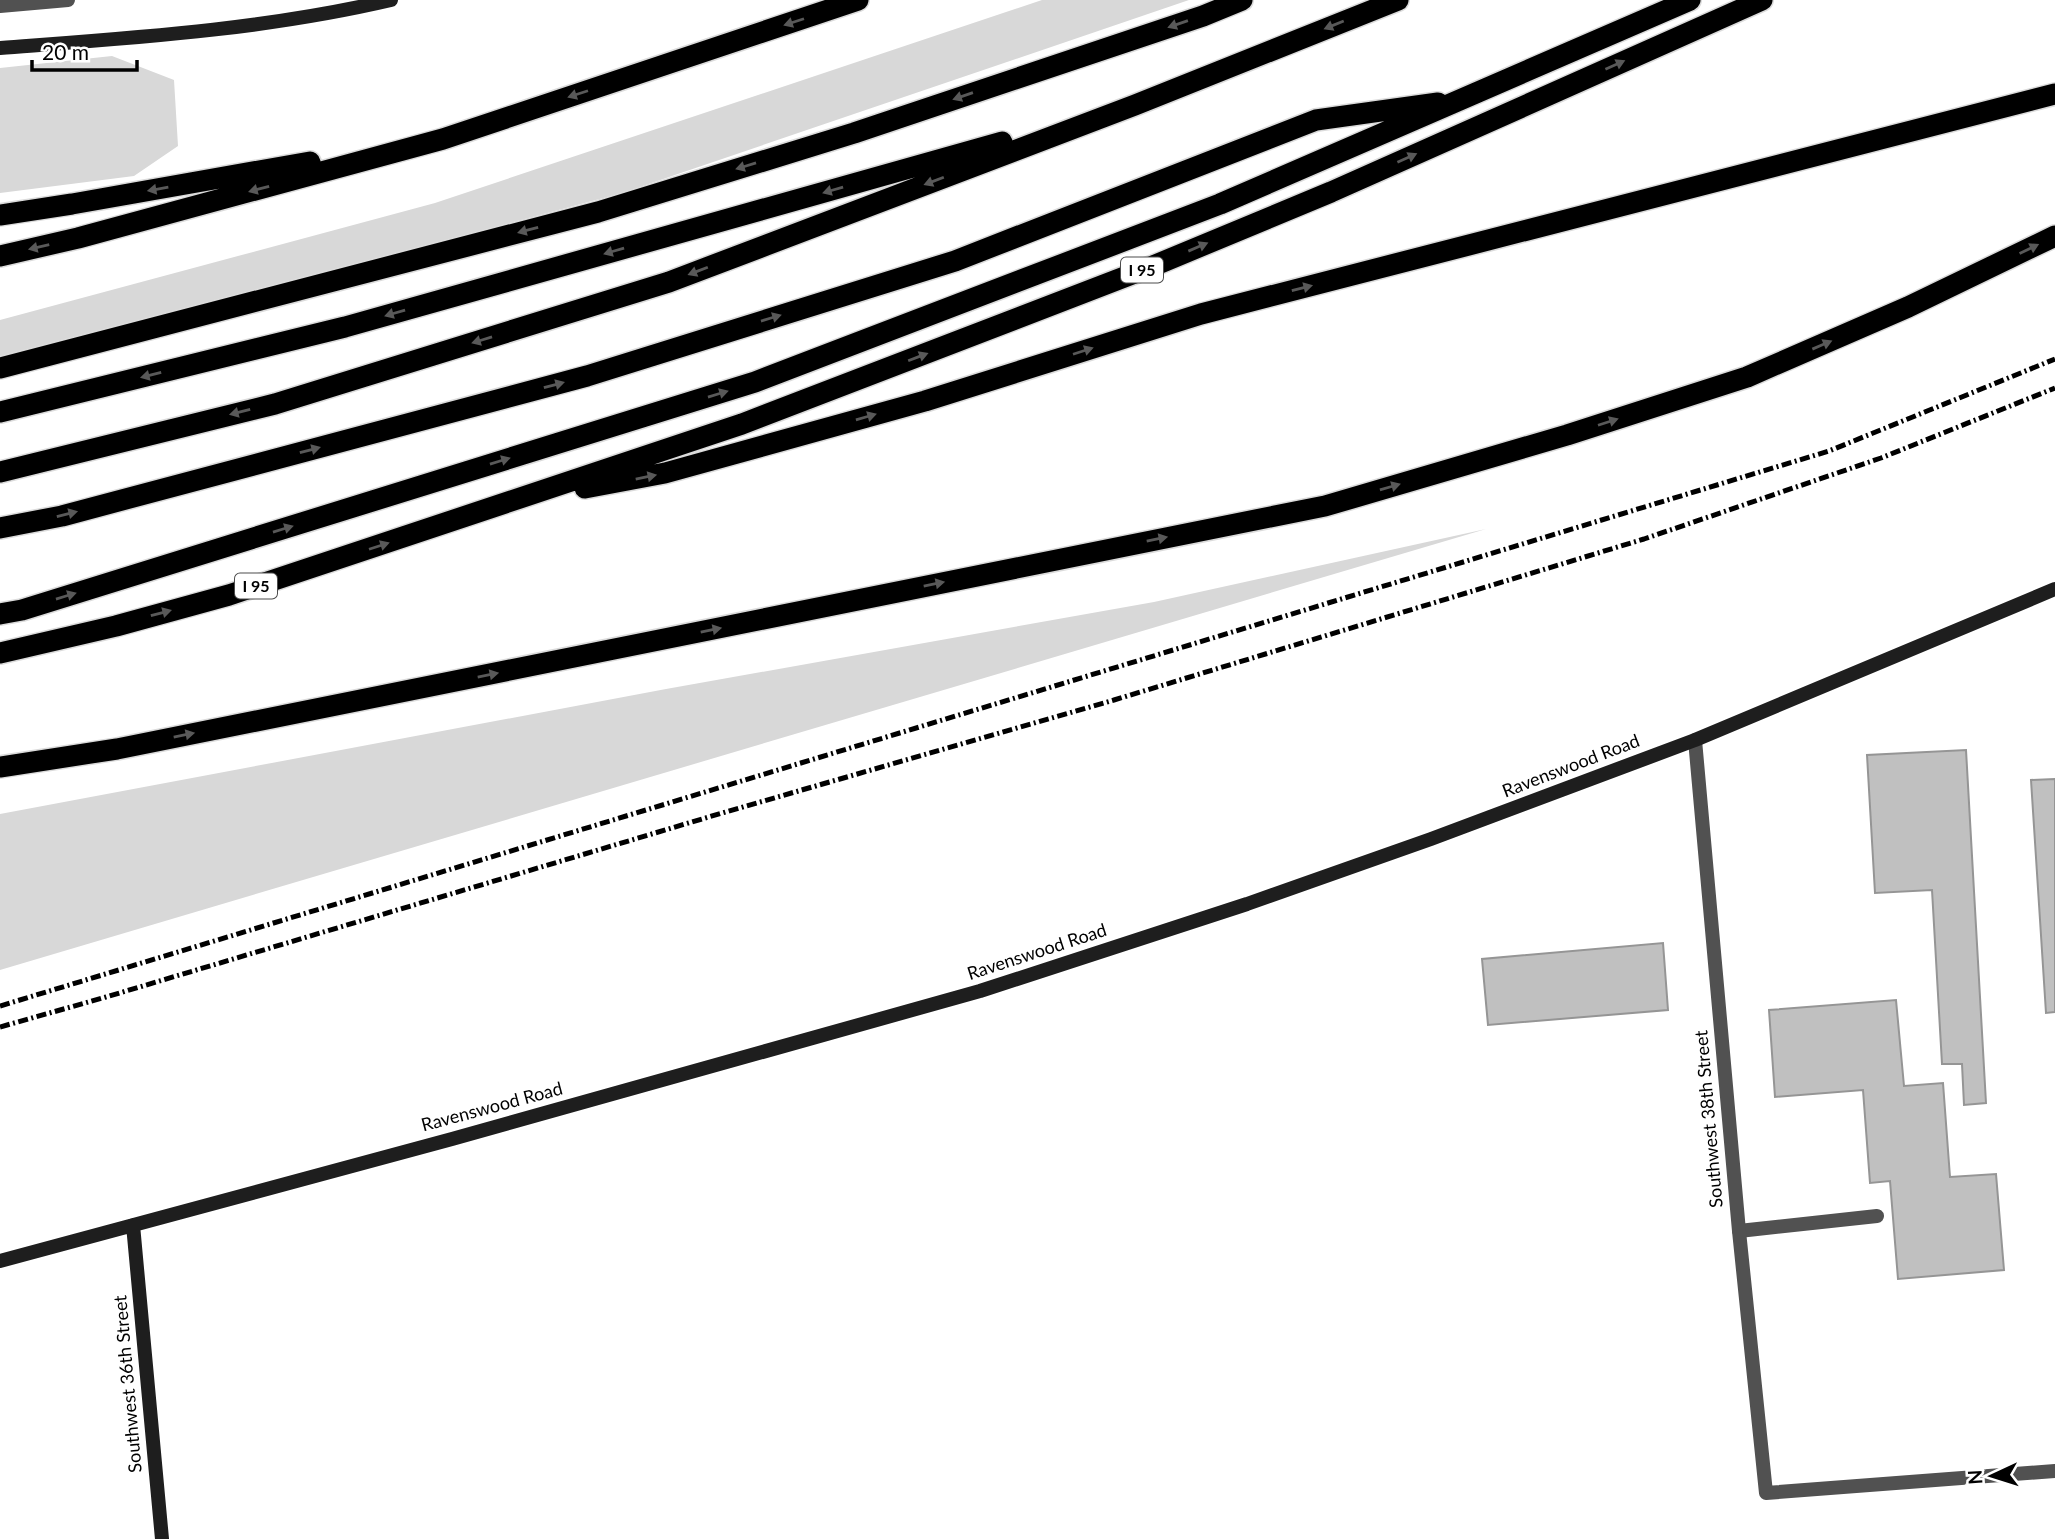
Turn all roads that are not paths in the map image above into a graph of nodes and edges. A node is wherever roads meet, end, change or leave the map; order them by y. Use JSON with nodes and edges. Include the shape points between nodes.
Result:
{"nodes":[{"id":1,"x":68,"y":0,"type":"edge"},
{"id":2,"x":391,"y":0,"type":"edge"},
{"id":3,"x":858,"y":0,"type":"edge"},
{"id":4,"x":1242,"y":0,"type":"edge"},
{"id":5,"x":1398,"y":0,"type":"edge"},
{"id":6,"x":1690,"y":0,"type":"edge"},
{"id":7,"x":1762,"y":0,"type":"edge"},
{"id":8,"x":0,"y":5,"type":"edge"},
{"id":9,"x":0,"y":48,"type":"edge"},
{"id":10,"x":2055,"y":94,"type":"edge"},
{"id":11,"x":1465,"y":99,"type":"junction"},
{"id":12,"x":1135,"y":104,"type":"junction"},
{"id":13,"x":443,"y":139,"type":"junction"},
{"id":14,"x":0,"y":215,"type":"edge"},
{"id":15,"x":2055,"y":236,"type":"edge"},
{"id":16,"x":0,"y":257,"type":"edge"},
{"id":17,"x":0,"y":368,"type":"edge"},
{"id":18,"x":0,"y":412,"type":"edge"},
{"id":19,"x":0,"y":472,"type":"edge"},
{"id":20,"x":507,"y":503,"type":"junction"},
{"id":21,"x":0,"y":528,"type":"edge"},
{"id":22,"x":2055,"y":589,"type":"edge"},
{"id":23,"x":0,"y":614,"type":"edge"},
{"id":24,"x":0,"y":653,"type":"edge"},
{"id":25,"x":1695,"y":740,"type":"junction"},
{"id":26,"x":117,"y":748,"type":"junction"},
{"id":27,"x":0,"y":767,"type":"edge"},
{"id":28,"x":0,"y":782,"type":"edge"},
{"id":29,"x":1877,"y":1216,"type":"dead end"},
{"id":30,"x":133,"y":1225,"type":"junction"},
{"id":31,"x":1739,"y":1231,"type":"junction"},
{"id":32,"x":0,"y":1261,"type":"edge"},
{"id":33,"x":2055,"y":1471,"type":"edge"},
{"id":34,"x":162,"y":1539,"type":"edge"}],
"edges":[{"from":1,"to":8,"type":"street"},
{"from":2,"to":9,"type":"street","via":[[221,29]]},
{"from":3,"to":13,"type":"highway","one_way":true},
{"from":4,"to":17,"type":"highway","one_way":true,"via":[[854,133],[598,212]]},
{"from":5,"to":12,"type":"highway","one_way":true},
{"from":6,"to":11,"type":"highway"},
{"from":20,"to":7,"type":"highway","number":"I 95","one_way":true,"via":[[742,424],[1153,266]]},
{"from":20,"to":10,"type":"highway","one_way":true,"via":[[665,473],[925,401],[1201,314]]},
{"from":21,"to":11,"type":"highway","one_way":true,"via":[[587,376],[955,261],[1317,120]]},
{"from":23,"to":11,"type":"highway","one_way":true,"via":[[755,382],[1220,204]]},
{"from":12,"to":18,"type":"highway","one_way":true,"via":[[345,327]]},
{"from":12,"to":19,"type":"highway","one_way":true,"via":[[669,282],[275,404]]},
{"from":13,"to":14,"type":"highway","one_way":true},
{"from":13,"to":16,"type":"highway","one_way":true},
{"from":26,"to":15,"type":"highway","one_way":true,"via":[[1325,506],[1747,377]]},
{"from":24,"to":20,"type":"highway","number":"I 95","one_way":true,"via":[[229,595]]},
{"from":22,"to":25,"type":"street","name":"Ravenswood Road"},
{"from":25,"to":30,"type":"street","name":"Ravenswood Road","via":[[1261,899],[980,991]]},
{"from":25,"to":31,"type":"street","name":"Southwest 38th Street"},
{"from":26,"to":27,"type":"highway"},
{"from":26,"to":28,"type":"highway"},
{"from":29,"to":31,"type":"street"},
{"from":30,"to":32,"type":"street","name":"Ravenswood Road"},
{"from":30,"to":34,"type":"street","name":"Southwest 36th Street"},
{"from":31,"to":33,"type":"street","name":"Southwest 38th Street","via":[[1766,1493]]}]}
